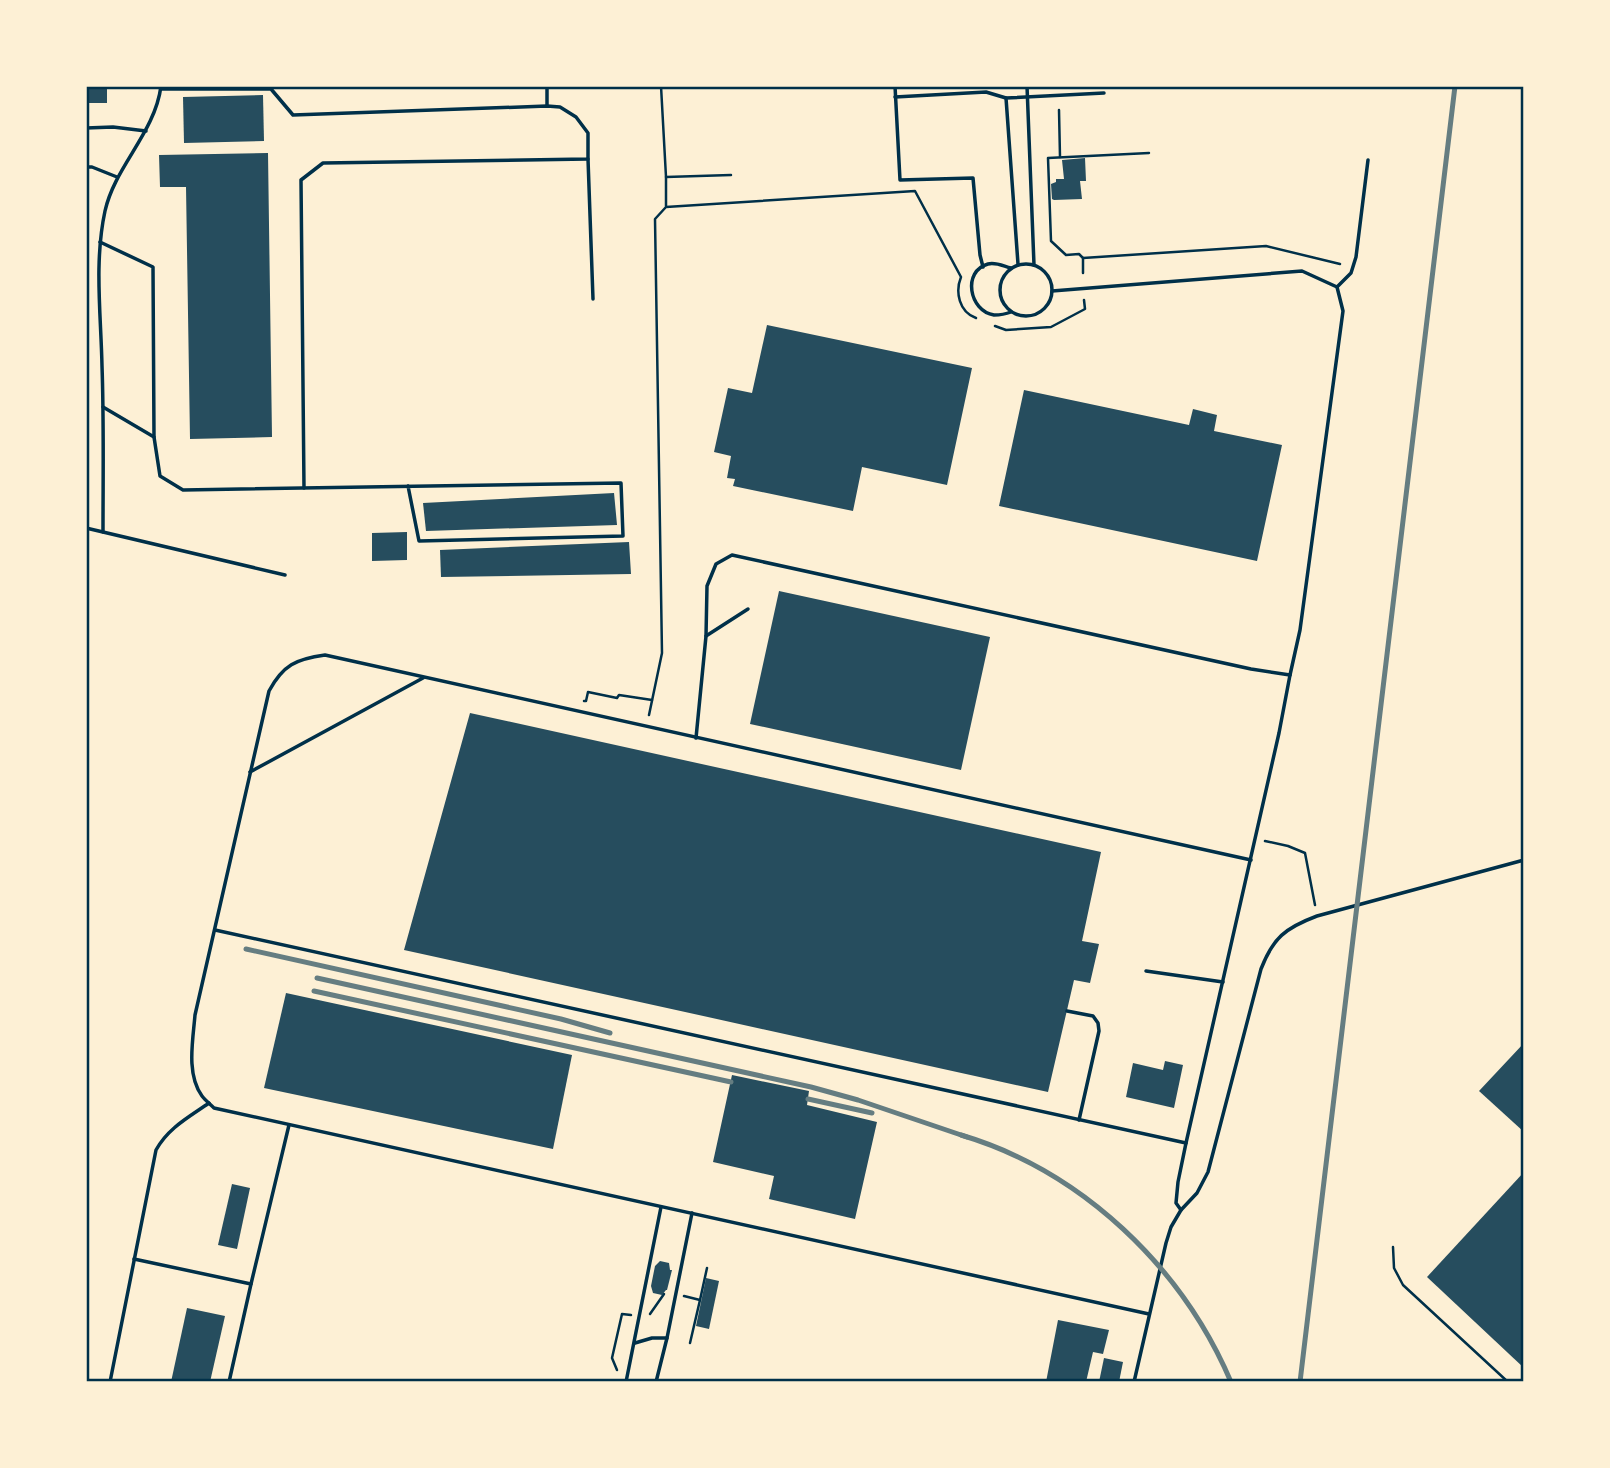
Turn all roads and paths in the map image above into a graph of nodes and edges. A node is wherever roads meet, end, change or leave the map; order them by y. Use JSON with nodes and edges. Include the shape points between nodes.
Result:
{"nodes":[{"id":1,"x":547,"y":86,"type":"edge"},
{"id":2,"x":661,"y":86,"type":"edge"},
{"id":3,"x":895,"y":86,"type":"edge"},
{"id":4,"x":1027,"y":86,"type":"edge"},
{"id":5,"x":161,"y":88,"type":"edge"},
{"id":6,"x":1104,"y":93,"type":"dead end"},
{"id":7,"x":895,"y":97,"type":"junction"},
{"id":8,"x":1006,"y":98,"type":"junction"},
{"id":9,"x":1028,"y":98,"type":"junction"},
{"id":10,"x":547,"y":106,"type":"junction"},
{"id":11,"x":1059,"y":110,"type":"dead end"},
{"id":12,"x":86,"y":128,"type":"edge"},
{"id":13,"x":146,"y":131,"type":"junction"},
{"id":14,"x":1149,"y":153,"type":"dead end"},
{"id":15,"x":1060,"y":158,"type":"junction"},
{"id":16,"x":588,"y":159,"type":"junction"},
{"id":17,"x":1368,"y":160,"type":"dead end"},
{"id":18,"x":86,"y":167,"type":"edge"},
{"id":19,"x":731,"y":175,"type":"dead end"},
{"id":20,"x":117,"y":177,"type":"junction"},
{"id":21,"x":666,"y":177,"type":"junction"},
{"id":22,"x":666,"y":207,"type":"junction"},
{"id":23,"x":100,"y":242,"type":"junction"},
{"id":24,"x":1083,"y":258,"type":"junction"},
{"id":25,"x":1018,"y":264,"type":"junction"},
{"id":26,"x":1340,"y":264,"type":"dead end"},
{"id":27,"x":1034,"y":265,"type":"junction"},
{"id":28,"x":983,"y":267,"type":"junction"},
{"id":29,"x":1010,"y":268,"type":"junction"},
{"id":30,"x":1083,"y":273,"type":"dead end"},
{"id":31,"x":1336,"y":287,"type":"junction"},
{"id":32,"x":1052,"y":290,"type":"junction"},
{"id":33,"x":593,"y":299,"type":"dead end"},
{"id":34,"x":1084,"y":300,"type":"dead end"},
{"id":35,"x":1012,"y":312,"type":"junction"},
{"id":36,"x":981,"y":320,"type":"dead end"},
{"id":37,"x":993,"y":325,"type":"dead end"},
{"id":38,"x":103,"y":407,"type":"junction"},
{"id":39,"x":154,"y":438,"type":"junction"},
{"id":40,"x":408,"y":486,"type":"junction"},
{"id":41,"x":304,"y":488,"type":"junction"},
{"id":42,"x":86,"y":528,"type":"edge"},
{"id":43,"x":103,"y":531,"type":"junction"},
{"id":44,"x":285,"y":575,"type":"dead end"},
{"id":45,"x":748,"y":609,"type":"dead end"},
{"id":46,"x":706,"y":636,"type":"junction"},
{"id":47,"x":1290,"y":675,"type":"junction"},
{"id":48,"x":424,"y":677,"type":"junction"},
{"id":49,"x":652,"y":700,"type":"junction"},
{"id":50,"x":580,"y":701,"type":"dead end"},
{"id":51,"x":648,"y":718,"type":"dead end"},
{"id":52,"x":696,"y":738,"type":"junction"},
{"id":53,"x":250,"y":772,"type":"junction"},
{"id":54,"x":1265,"y":841,"type":"dead end"},
{"id":55,"x":1251,"y":860,"type":"junction"},
{"id":56,"x":1524,"y":860,"type":"edge"},
{"id":57,"x":1315,"y":905,"type":"dead end"},
{"id":58,"x":215,"y":930,"type":"junction"},
{"id":59,"x":1146,"y":971,"type":"dead end"},
{"id":60,"x":1223,"y":982,"type":"junction"},
{"id":61,"x":1067,"y":1011,"type":"dead end"},
{"id":62,"x":209,"y":1103,"type":"junction"},
{"id":63,"x":1079,"y":1119,"type":"junction"},
{"id":64,"x":289,"y":1125,"type":"junction"},
{"id":65,"x":1186,"y":1143,"type":"junction"},
{"id":66,"x":661,"y":1207,"type":"junction"},
{"id":67,"x":1181,"y":1210,"type":"junction"},
{"id":68,"x":692,"y":1213,"type":"junction"},
{"id":69,"x":1393,"y":1247,"type":"dead end"},
{"id":70,"x":134,"y":1259,"type":"junction"},
{"id":71,"x":707,"y":1268,"type":"dead end"},
{"id":72,"x":251,"y":1284,"type":"junction"},
{"id":73,"x":676,"y":1294,"type":"junction"},
{"id":74,"x":700,"y":1300,"type":"junction"},
{"id":75,"x":1149,"y":1314,"type":"junction"},
{"id":76,"x":640,"y":1317,"type":"junction"},
{"id":77,"x":667,"y":1338,"type":"junction"},
{"id":78,"x":635,"y":1343,"type":"junction"},
{"id":79,"x":690,"y":1343,"type":"dead end"},
{"id":80,"x":110,"y":1382,"type":"edge"},
{"id":81,"x":229,"y":1382,"type":"edge"},
{"id":82,"x":615,"y":1382,"type":"edge"},
{"id":83,"x":626,"y":1382,"type":"edge"},
{"id":84,"x":656,"y":1382,"type":"edge"},
{"id":85,"x":1135,"y":1382,"type":"edge"},
{"id":86,"x":1508,"y":1382,"type":"edge"}],
"edges":[{"from":1,"to":10,"type":"lane"},
{"from":2,"to":21,"type":"path"},
{"from":3,"to":7,"type":"lane"},
{"from":4,"to":9,"type":"lane"},
{"from":5,"to":10,"type":"lane","via":[[271,89],[293,115]]},
{"from":5,"to":13,"type":"lane"},
{"from":6,"to":9,"type":"lane"},
{"from":7,"to":8,"type":"lane","via":[[986,92]]},
{"from":7,"to":28,"type":"lane","via":[[900,180],[973,178]]},
{"from":8,"to":9,"type":"lane"},
{"from":8,"to":25,"type":"lane"},
{"from":9,"to":27,"type":"lane"},
{"from":10,"to":16,"type":"lane","via":[[560,107],[576,117],[588,133]]},
{"from":11,"to":15,"type":"path"},
{"from":12,"to":13,"type":"lane"},
{"from":13,"to":20,"type":"lane"},
{"from":14,"to":15,"type":"path"},
{"from":15,"to":24,"type":"path","via":[[1048,158],[1051,241],[1066,255]]},
{"from":16,"to":33,"type":"lane"},
{"from":16,"to":41,"type":"lane","via":[[323,163],[301,180]]},
{"from":17,"to":31,"type":"lane","via":[[1356,257],[1351,273]]},
{"from":18,"to":20,"type":"lane"},
{"from":19,"to":21,"type":"path"},
{"from":20,"to":23,"type":"lane"},
{"from":21,"to":22,"type":"path"},
{"from":22,"to":36,"type":"path","via":[[915,191],[961,277],[958,299],[969,316]]},
{"from":22,"to":49,"type":"path","via":[[655,219],[663,653]]},
{"from":23,"to":38,"type":"lane"},
{"from":23,"to":39,"type":"lane","via":[[153,267]]},
{"from":24,"to":26,"type":"path","via":[[1266,246]]},
{"from":24,"to":30,"type":"path"},
{"from":25,"to":27,"type":"lane"},
{"from":25,"to":29,"type":"lane"},
{"from":27,"to":32,"type":"lane","via":[[1048,275]]},
{"from":28,"to":29,"type":"lane","via":[[990,263]]},
{"from":28,"to":35,"type":"lane","via":[[972,280],[973,299],[985,312]]},
{"from":29,"to":35,"type":"lane","via":[[999,289]]},
{"from":31,"to":32,"type":"lane","via":[[1302,271]]},
{"from":31,"to":47,"type":"lane","via":[[1343,311]]},
{"from":32,"to":35,"type":"lane","via":[[1038,313],[1020,316]]},
{"from":34,"to":37,"type":"path","via":[[1085,309],[1051,327],[1006,330]]},
{"from":38,"to":39,"type":"lane"},
{"from":38,"to":43,"type":"lane"},
{"from":39,"to":41,"type":"lane","via":[[160,476],[183,490]]},
{"from":40,"to":40,"type":"lane","via":[[419,541],[623,536],[621,483]]},
{"from":40,"to":41,"type":"lane"},
{"from":42,"to":43,"type":"lane"},
{"from":43,"to":44,"type":"lane"},
{"from":45,"to":46,"type":"lane"},
{"from":46,"to":47,"type":"lane","via":[[708,586],[716,565],[733,555]]},
{"from":46,"to":52,"type":"lane"},
{"from":47,"to":55,"type":"lane"},
{"from":48,"to":52,"type":"lane"},
{"from":48,"to":53,"type":"lane"},
{"from":48,"to":53,"type":"lane","via":[[324,655],[292,664],[277,676],[269,691]]},
{"from":49,"to":50,"type":"path","via":[[588,692],[586,701]]},
{"from":49,"to":51,"type":"path"},
{"from":52,"to":55,"type":"lane"},
{"from":53,"to":58,"type":"lane"},
{"from":54,"to":57,"type":"path","via":[[1305,853]]},
{"from":55,"to":60,"type":"lane"},
{"from":56,"to":67,"type":"lane","via":[[1317,916],[1279,936],[1261,969],[1208,1172]]},
{"from":58,"to":62,"type":"lane","via":[[191,1053],[195,1079]]},
{"from":58,"to":63,"type":"lane"},
{"from":59,"to":60,"type":"lane"},
{"from":60,"to":65,"type":"lane"},
{"from":61,"to":63,"type":"lane","via":[[1093,1016],[1099,1031]]},
{"from":62,"to":64,"type":"lane"},
{"from":62,"to":70,"type":"lane","via":[[171,1129],[156,1150]]},
{"from":63,"to":65,"type":"lane"},
{"from":64,"to":66,"type":"lane"},
{"from":64,"to":72,"type":"lane"},
{"from":65,"to":67,"type":"lane","via":[[1176,1203]]},
{"from":66,"to":68,"type":"lane"},
{"from":66,"to":76,"type":"lane"},
{"from":67,"to":75,"type":"lane","via":[[1166,1243]]},
{"from":68,"to":73,"type":"lane"},
{"from":68,"to":75,"type":"lane"},
{"from":69,"to":86,"type":"path","via":[[1394,1268],[1403,1284]]},
{"from":70,"to":72,"type":"lane"},
{"from":70,"to":80,"type":"lane"},
{"from":71,"to":74,"type":"path"},
{"from":72,"to":81,"type":"lane"},
{"from":73,"to":74,"type":"path"},
{"from":73,"to":76,"type":"path","via":[[666,1292],[647,1317]]},
{"from":73,"to":77,"type":"lane"},
{"from":74,"to":79,"type":"path"},
{"from":75,"to":85,"type":"lane"},
{"from":76,"to":78,"type":"lane"},
{"from":76,"to":82,"type":"path","via":[[622,1314],[612,1358],[617,1368]]},
{"from":77,"to":78,"type":"lane"},
{"from":77,"to":84,"type":"lane"},
{"from":78,"to":83,"type":"lane"}]}
